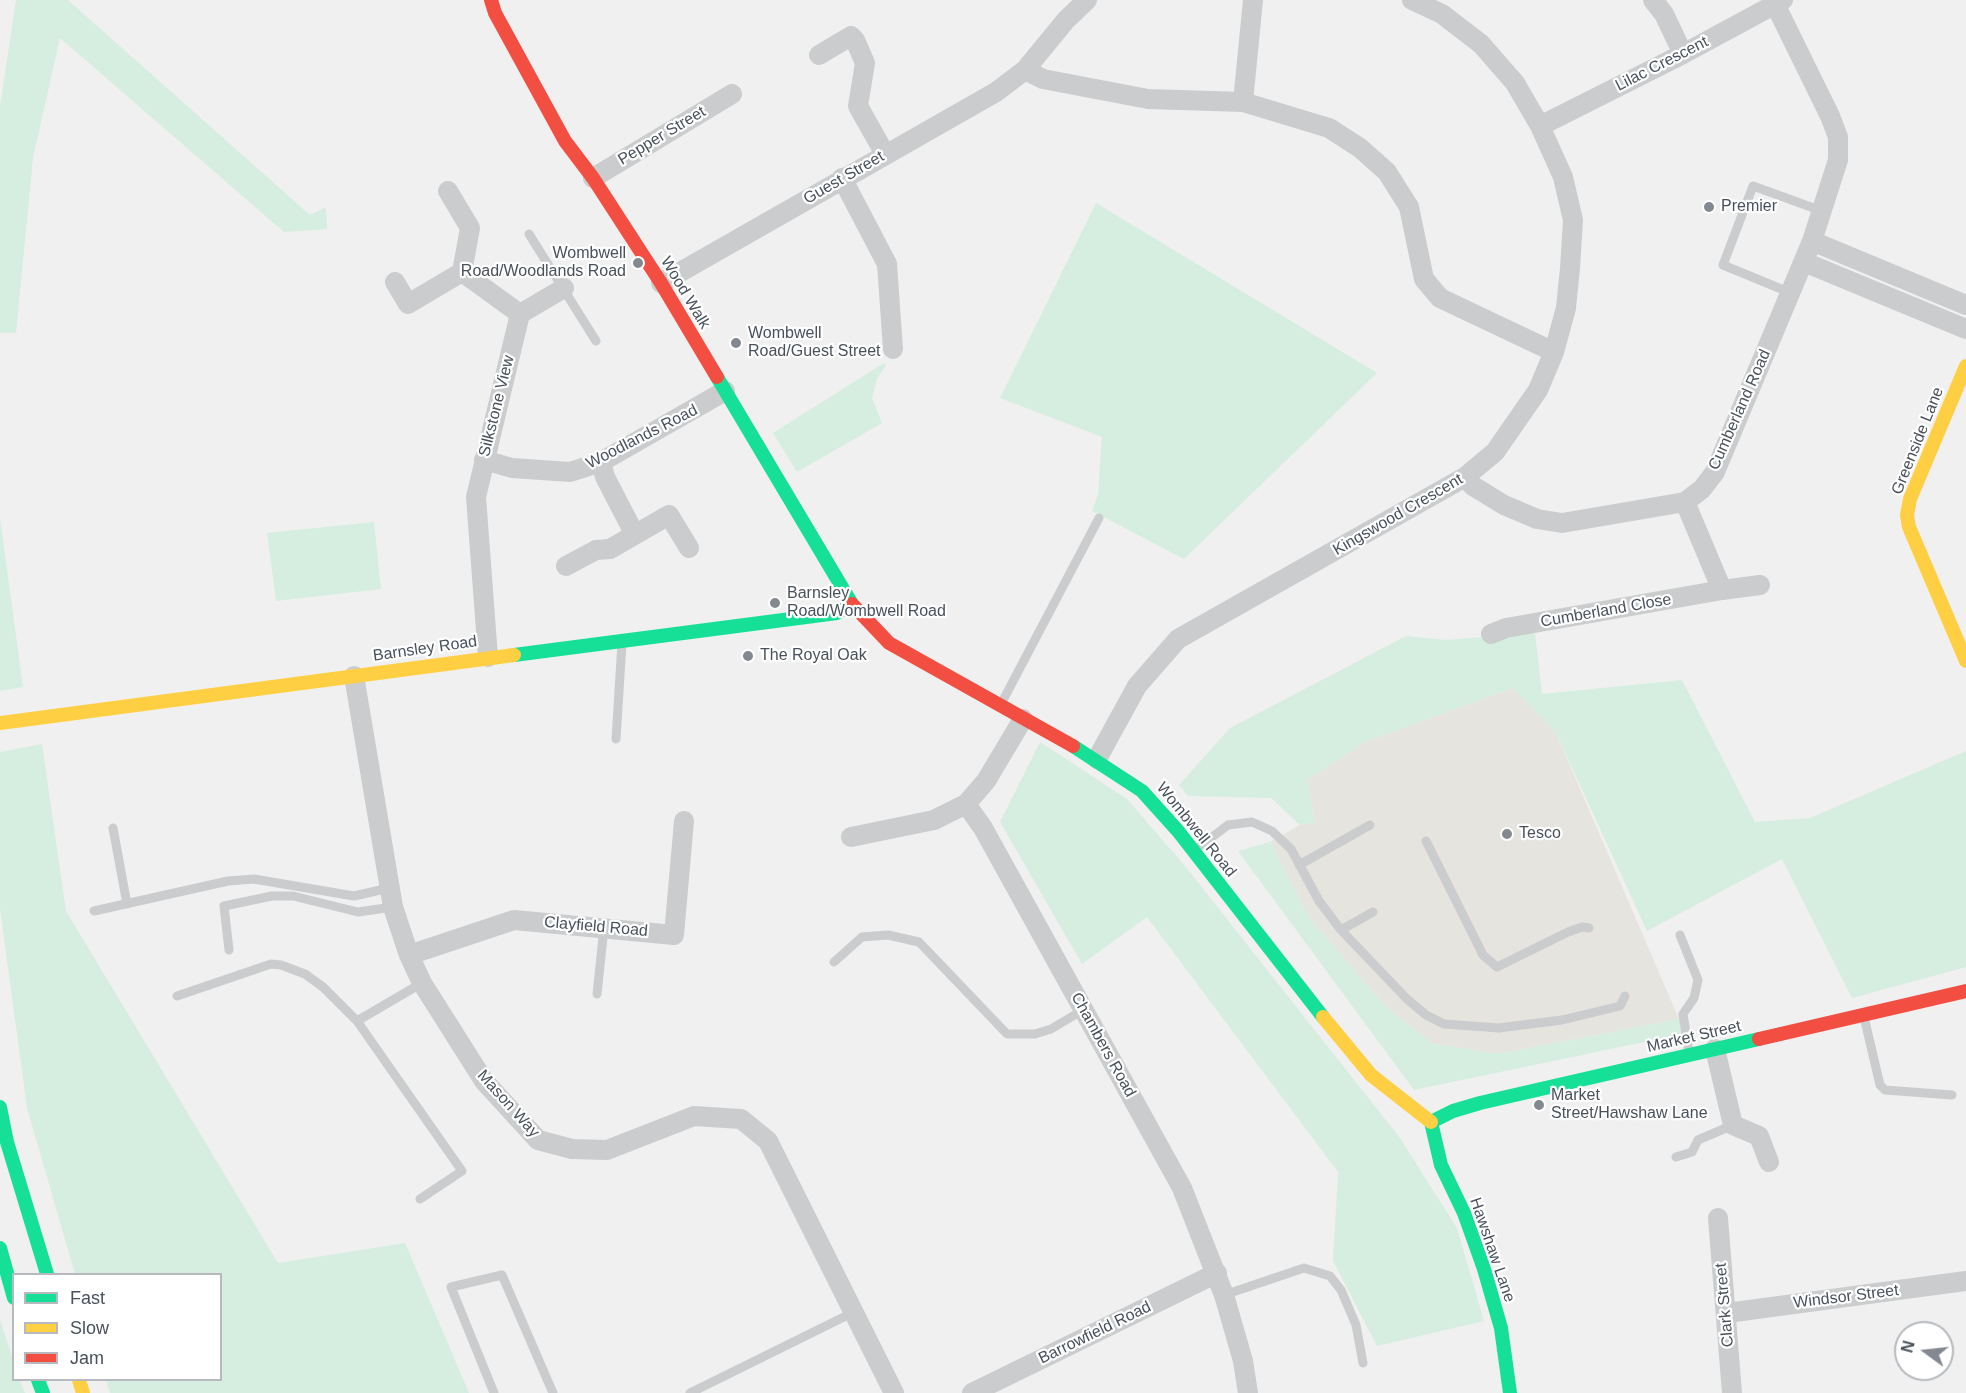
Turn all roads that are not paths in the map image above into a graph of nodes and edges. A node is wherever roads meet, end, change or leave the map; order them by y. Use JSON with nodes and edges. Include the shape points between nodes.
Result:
{"nodes":[{"id":1,"x":491,"y":0,"type":"edge"},
{"id":2,"x":1087,"y":0,"type":"edge"},
{"id":3,"x":1253,"y":0,"type":"edge"},
{"id":4,"x":1412,"y":0,"type":"edge"},
{"id":5,"x":1653,"y":0,"type":"edge"},
{"id":6,"x":1779,"y":2,"type":"edge"},
{"id":7,"x":1683,"y":54,"type":"junction"},
{"id":8,"x":819,"y":55,"type":"dead end"},
{"id":9,"x":1025,"y":70,"type":"junction"},
{"id":10,"x":732,"y":94,"type":"dead end"},
{"id":11,"x":1243,"y":102,"type":"junction"},
{"id":12,"x":1540,"y":126,"type":"junction"},
{"id":13,"x":885,"y":154,"type":"junction"},
{"id":14,"x":593,"y":178,"type":"junction"},
{"id":15,"x":842,"y":178,"type":"junction"},
{"id":16,"x":448,"y":191,"type":"dead end"},
{"id":17,"x":1824,"y":212,"type":"junction"},
{"id":18,"x":529,"y":234,"type":"dead end"},
{"id":19,"x":1812,"y":241,"type":"junction"},
{"id":20,"x":1804,"y":261,"type":"junction"},
{"id":21,"x":462,"y":272,"type":"junction"},
{"id":22,"x":395,"y":282,"type":"dead end"},
{"id":23,"x":661,"y":283,"type":"junction"},
{"id":24,"x":564,"y":288,"type":"junction"},
{"id":25,"x":1791,"y":293,"type":"junction"},
{"id":26,"x":1966,"y":305,"type":"edge"},
{"id":27,"x":520,"y":314,"type":"junction"},
{"id":28,"x":1966,"y":329,"type":"edge"},
{"id":29,"x":596,"y":341,"type":"dead end"},
{"id":30,"x":893,"y":349,"type":"dead end"},
{"id":31,"x":1554,"y":352,"type":"junction"},
{"id":32,"x":1966,"y":366,"type":"edge"},
{"id":33,"x":725,"y":391,"type":"junction"},
{"id":34,"x":484,"y":460,"type":"junction"},
{"id":35,"x":601,"y":462,"type":"junction"},
{"id":36,"x":1465,"y":477,"type":"junction"},
{"id":37,"x":1685,"y":502,"type":"junction"},
{"id":38,"x":1099,"y":518,"type":"dead end"},
{"id":39,"x":634,"y":533,"type":"junction"},
{"id":40,"x":689,"y":548,"type":"dead end"},
{"id":41,"x":567,"y":566,"type":"dead end"},
{"id":42,"x":1760,"y":585,"type":"dead end"},
{"id":43,"x":1722,"y":590,"type":"junction"},
{"id":44,"x":852,"y":603,"type":"junction"},
{"id":45,"x":1491,"y":634,"type":"dead end"},
{"id":46,"x":622,"y":641,"type":"junction"},
{"id":47,"x":488,"y":657,"type":"junction"},
{"id":48,"x":1966,"y":661,"type":"edge"},
{"id":49,"x":354,"y":676,"type":"junction"},
{"id":50,"x":999,"y":706,"type":"junction"},
{"id":51,"x":1023,"y":719,"type":"junction"},
{"id":52,"x":6,"y":722,"type":"edge"},
{"id":53,"x":616,"y":739,"type":"dead end"},
{"id":54,"x":1097,"y":759,"type":"junction"},
{"id":55,"x":966,"y":804,"type":"junction"},
{"id":56,"x":684,"y":821,"type":"dead end"},
{"id":57,"x":1370,"y":825,"type":"dead end"},
{"id":58,"x":113,"y":828,"type":"dead end"},
{"id":59,"x":850,"y":837,"type":"dead end"},
{"id":60,"x":1426,"y":842,"type":"dead end"},
{"id":61,"x":1193,"y":851,"type":"junction"},
{"id":62,"x":1299,"y":865,"type":"junction"},
{"id":63,"x":391,"y":898,"type":"junction"},
{"id":64,"x":127,"y":903,"type":"junction"},
{"id":65,"x":94,"y":911,"type":"dead end"},
{"id":66,"x":1373,"y":912,"type":"dead end"},
{"id":67,"x":604,"y":928,"type":"junction"},
{"id":68,"x":1589,"y":928,"type":"dead end"},
{"id":69,"x":1341,"y":930,"type":"junction"},
{"id":70,"x":1680,"y":934,"type":"dead end"},
{"id":71,"x":230,"y":950,"type":"dead end"},
{"id":72,"x":409,"y":955,"type":"junction"},
{"id":73,"x":834,"y":962,"type":"dead end"},
{"id":74,"x":422,"y":983,"type":"junction"},
{"id":75,"x":1966,"y":991,"type":"edge"},
{"id":76,"x":597,"y":994,"type":"dead end"},
{"id":77,"x":177,"y":996,"type":"dead end"},
{"id":78,"x":1625,"y":996,"type":"dead end"},
{"id":79,"x":1083,"y":1010,"type":"junction"},
{"id":80,"x":1864,"y":1015,"type":"junction"},
{"id":81,"x":357,"y":1021,"type":"junction"},
{"id":82,"x":1715,"y":1049,"type":"junction"},
{"id":83,"x":1689,"y":1055,"type":"junction"},
{"id":84,"x":1952,"y":1095,"type":"dead end"},
{"id":85,"x":0,"y":1107,"type":"edge"},
{"id":86,"x":1431,"y":1122,"type":"junction"},
{"id":87,"x":1733,"y":1125,"type":"junction"},
{"id":88,"x":1676,"y":1157,"type":"dead end"},
{"id":89,"x":1769,"y":1162,"type":"dead end"},
{"id":90,"x":420,"y":1199,"type":"dead end"},
{"id":91,"x":1718,"y":1218,"type":"dead end"},
{"id":92,"x":0,"y":1248,"type":"edge"},
{"id":93,"x":46,"y":1273,"type":"edge"},
{"id":94,"x":1217,"y":1273,"type":"junction"},
{"id":95,"x":1966,"y":1281,"type":"edge"},
{"id":96,"x":12,"y":1291,"type":"edge"},
{"id":97,"x":1224,"y":1295,"type":"junction"},
{"id":98,"x":854,"y":1312,"type":"junction"},
{"id":99,"x":1727,"y":1313,"type":"junction"},
{"id":100,"x":1363,"y":1363,"type":"dead end"},
{"id":101,"x":494,"y":1393,"type":"edge"},
{"id":102,"x":553,"y":1393,"type":"edge"},
{"id":103,"x":690,"y":1393,"type":"edge"},
{"id":104,"x":894,"y":1393,"type":"edge"},
{"id":105,"x":972,"y":1393,"type":"edge"},
{"id":106,"x":1248,"y":1393,"type":"edge"},
{"id":107,"x":1510,"y":1393,"type":"edge"},
{"id":108,"x":1732,"y":1393,"type":"edge"}],
"edges":[{"from":1,"to":14,"type":"main road","name":"Wood Walk","via":[[565,141]]},
{"from":2,"to":9,"type":"street","name":"Guest Street"},
{"from":3,"to":11,"type":"street"},
{"from":4,"to":12,"type":"street","name":"Kingswood Crescent","via":[[1442,14],[1481,44],[1515,83]]},
{"from":5,"to":7,"type":"street"},
{"from":6,"to":7,"type":"street","name":"Lilac Crescent"},
{"from":6,"to":17,"type":"street","name":"Cumberland Road","via":[[1838,137],[1838,160]]},
{"from":7,"to":12,"type":"street","name":"Lilac Crescent"},
{"from":8,"to":13,"type":"street","via":[[851,36],[855,40],[865,63],[858,106]]},
{"from":9,"to":11,"type":"street","via":[[1043,79],[1148,99]]},
{"from":9,"to":13,"type":"street","name":"Guest Street","via":[[996,92]]},
{"from":10,"to":14,"type":"street","name":"Pepper Street"},
{"from":11,"to":31,"type":"street","via":[[1329,128],[1360,148],[1387,172],[1408,207],[1424,279],[1440,298]]},
{"from":12,"to":31,"type":"street","name":"Kingswood Crescent","via":[[1563,177],[1573,220],[1566,308]]},
{"from":13,"to":15,"type":"street","name":"Guest Street"},
{"from":14,"to":23,"type":"main road","name":"Wood Walk"},
{"from":15,"to":23,"type":"street","name":"Guest Street"},
{"from":15,"to":30,"type":"street","via":[[887,264]]},
{"from":16,"to":21,"type":"street","via":[[470,228]]},
{"from":17,"to":19,"type":"street","name":"Cumberland Road"},
{"from":17,"to":25,"type":"lane","via":[[1753,186],[1723,265]]},
{"from":18,"to":24,"type":"lane"},
{"from":19,"to":20,"type":"street","name":"Cumberland Road"},
{"from":19,"to":26,"type":"street"},
{"from":20,"to":25,"type":"street","name":"Cumberland Road"},
{"from":20,"to":28,"type":"street"},
{"from":21,"to":22,"type":"street","via":[[408,304]]},
{"from":21,"to":27,"type":"street"},
{"from":23,"to":33,"type":"main road","name":"Wood Walk"},
{"from":24,"to":27,"type":"street"},
{"from":24,"to":29,"type":"lane"},
{"from":25,"to":37,"type":"street","name":"Cumberland Road","via":[[1715,472]]},
{"from":27,"to":34,"type":"street","name":"Silkstone View"},
{"from":31,"to":36,"type":"street","name":"Kingswood Crescent","via":[[1538,390],[1517,422],[1495,452]]},
{"from":32,"to":48,"type":"main road","name":"Greenside Lane","via":[[1910,499],[1907,515]]},
{"from":33,"to":35,"type":"street","name":"Woodlands Road"},
{"from":33,"to":44,"type":"main road","name":"Wood Walk"},
{"from":34,"to":35,"type":"street","name":"Woodlands Road","via":[[512,468],[570,472]]},
{"from":34,"to":47,"type":"street","name":"Silkstone View","via":[[476,496]]},
{"from":35,"to":39,"type":"street"},
{"from":36,"to":37,"type":"street","via":[[1504,506],[1537,519],[1562,523]]},
{"from":36,"to":54,"type":"street","name":"Kingswood Crescent","via":[[1178,639],[1137,686]]},
{"from":37,"to":43,"type":"street"},
{"from":38,"to":50,"type":"lane"},
{"from":39,"to":40,"type":"street","via":[[669,515]]},
{"from":39,"to":41,"type":"street","via":[[610,549],[596,550]]},
{"from":42,"to":43,"type":"street","name":"Cumberland Close"},
{"from":43,"to":45,"type":"street","name":"Cumberland Close","via":[[1506,628]]},
{"from":44,"to":46,"type":"main road","name":"Barnsley Road","via":[[837,613]]},
{"from":44,"to":50,"type":"main road","name":"Wombwell Road","via":[[889,643]]},
{"from":46,"to":47,"type":"main road","name":"Barnsley Road"},
{"from":46,"to":53,"type":"lane"},
{"from":47,"to":49,"type":"main road","name":"Barnsley Road"},
{"from":49,"to":52,"type":"main road","name":"Barnsley Road"},
{"from":49,"to":63,"type":"street","name":"Mason Way"},
{"from":50,"to":51,"type":"main road","name":"Wombwell Road"},
{"from":51,"to":54,"type":"main road","name":"Wombwell Road"},
{"from":51,"to":55,"type":"street","via":[[986,781]]},
{"from":54,"to":61,"type":"main road","name":"Wombwell Road","via":[[1142,791]]},
{"from":55,"to":59,"type":"street","via":[[934,820]]},
{"from":55,"to":79,"type":"street","name":"Chambers Road"},
{"from":56,"to":67,"type":"street","name":"Clayfield Road","via":[[674,934]]},
{"from":57,"to":62,"type":"lane"},
{"from":58,"to":64,"type":"lane"},
{"from":60,"to":68,"type":"lane","via":[[1483,955],[1497,968],[1568,932]]},
{"from":61,"to":62,"type":"lane","via":[[1221,828],[1252,822],[1272,831],[1291,849]]},
{"from":61,"to":86,"type":"main road","name":"Wombwell Road","via":[[1371,1075]]},
{"from":62,"to":69,"type":"lane"},
{"from":63,"to":64,"type":"lane","via":[[354,896],[254,879]]},
{"from":63,"to":71,"type":"lane","via":[[358,912],[293,896],[272,896],[224,906]]},
{"from":63,"to":72,"type":"street","name":"Mason Way"},
{"from":64,"to":65,"type":"lane"},
{"from":66,"to":69,"type":"lane"},
{"from":67,"to":72,"type":"street","name":"Clayfield Road","via":[[514,920]]},
{"from":67,"to":76,"type":"lane"},
{"from":69,"to":78,"type":"lane","via":[[1407,999],[1444,1024],[1499,1028],[1550,1022],[1620,1006]]},
{"from":70,"to":83,"type":"lane","via":[[1698,980],[1694,998],[1683,1014]]},
{"from":72,"to":74,"type":"street","name":"Mason Way"},
{"from":73,"to":79,"type":"lane","via":[[862,937],[888,935],[919,942],[1007,1034],[1035,1034],[1051,1029]]},
{"from":74,"to":81,"type":"lane"},
{"from":74,"to":98,"type":"street","name":"Mason Way","via":[[484,1081],[538,1140],[572,1149],[607,1150],[694,1116],[741,1119],[768,1141]]},
{"from":75,"to":80,"type":"main road","name":"Market Street"},
{"from":77,"to":81,"type":"lane","via":[[271,964],[281,965],[305,974],[323,987]]},
{"from":79,"to":94,"type":"street","name":"Chambers Road","via":[[1182,1188]]},
{"from":80,"to":82,"type":"main road","name":"Market Street"},
{"from":80,"to":84,"type":"lane","via":[[1880,1085],[1886,1090]]},
{"from":81,"to":90,"type":"lane","via":[[462,1171]]},
{"from":82,"to":83,"type":"main road","name":"Market Street"},
{"from":82,"to":87,"type":"street"},
{"from":83,"to":86,"type":"main road","name":"Market Street","via":[[1480,1103]]},
{"from":85,"to":93,"type":"main road"},
{"from":86,"to":107,"type":"main road","name":"Hawshaw Lane","via":[[1441,1165],[1484,1269],[1500,1328]]},
{"from":87,"to":88,"type":"lane","via":[[1698,1140],[1692,1152]]},
{"from":87,"to":89,"type":"street","via":[[1759,1136]]},
{"from":91,"to":99,"type":"street","name":"Clark Street"},
{"from":92,"to":96,"type":"main road"},
{"from":94,"to":97,"type":"street","name":"Chambers Road"},
{"from":94,"to":105,"type":"street","name":"Barrowfield Road"},
{"from":95,"to":99,"type":"street","name":"Windsor Street"},
{"from":97,"to":100,"type":"lane","via":[[1304,1268],[1330,1276],[1341,1290],[1356,1325]]},
{"from":97,"to":106,"type":"street","name":"Chambers Road"},
{"from":98,"to":103,"type":"lane"},
{"from":98,"to":104,"type":"street","name":"Mason Way"},
{"from":99,"to":108,"type":"street","name":"Clark Street"},
{"from":101,"to":102,"type":"lane","via":[[451,1287],[502,1275]]}]}
